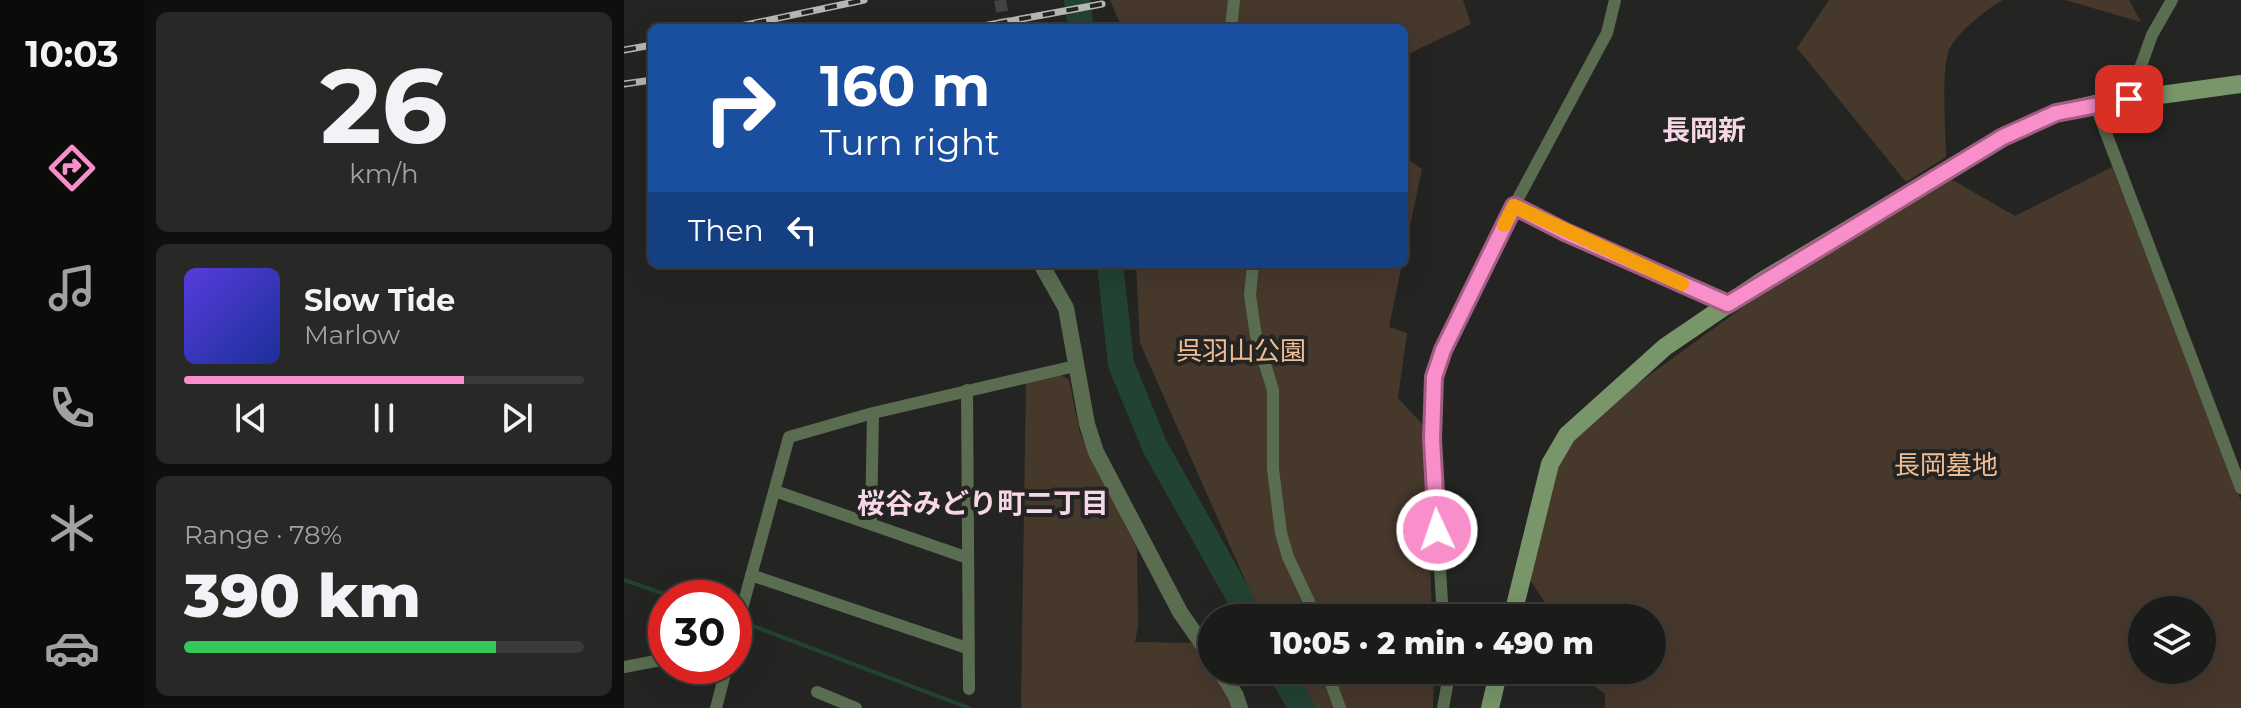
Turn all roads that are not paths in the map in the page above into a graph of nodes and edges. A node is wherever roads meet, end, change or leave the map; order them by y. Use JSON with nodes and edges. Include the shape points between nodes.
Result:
{"nodes":[{"id":1,"x":1234,"y":0,"type":"edge"},
{"id":2,"x":1615,"y":0,"type":"edge"},
{"id":3,"x":2172,"y":0,"type":"edge"},
{"id":4,"x":1231,"y":24,"type":"edge"},
{"id":5,"x":2241,"y":84,"type":"edge"},
{"id":6,"x":2129,"y":99,"type":"junction"},
{"id":7,"x":2095,"y":104,"type":"junction"},
{"id":8,"x":1514,"y":206,"type":"junction"},
{"id":9,"x":1043,"y":268,"type":"edge"},
{"id":10,"x":1253,"y":268,"type":"edge"},
{"id":11,"x":1728,"y":304,"type":"junction"},
{"id":12,"x":1075,"y":366,"type":"junction"},
{"id":13,"x":967,"y":390,"type":"junction"},
{"id":14,"x":873,"y":413,"type":"junction"},
{"id":15,"x":2241,"y":488,"type":"edge"},
{"id":16,"x":775,"y":491,"type":"junction"},
{"id":17,"x":871,"y":523,"type":"junction"},
{"id":18,"x":968,"y":558,"type":"junction"},
{"id":19,"x":751,"y":575,"type":"junction"},
{"id":20,"x":750,"y":580,"type":"edge"},
{"id":21,"x":1310,"y":604,"type":"edge"},
{"id":22,"x":1442,"y":604,"type":"edge"},
{"id":23,"x":1515,"y":604,"type":"edge"},
{"id":24,"x":1198,"y":638,"type":"edge"},
{"id":25,"x":967,"y":648,"type":"junction"},
{"id":26,"x":648,"y":662,"type":"edge"},
{"id":27,"x":624,"y":667,"type":"edge"},
{"id":28,"x":722,"y":684,"type":"edge"},
{"id":29,"x":1229,"y":684,"type":"edge"},
{"id":30,"x":1331,"y":684,"type":"edge"},
{"id":31,"x":1447,"y":684,"type":"edge"},
{"id":32,"x":1496,"y":684,"type":"edge"},
{"id":33,"x":969,"y":689,"type":"dead end"},
{"id":34,"x":817,"y":692,"type":"dead end"},
{"id":35,"x":716,"y":708,"type":"edge"},
{"id":36,"x":856,"y":708,"type":"edge"},
{"id":37,"x":1240,"y":708,"type":"edge"},
{"id":38,"x":1340,"y":708,"type":"edge"},
{"id":39,"x":1443,"y":708,"type":"edge"},
{"id":40,"x":1490,"y":708,"type":"edge"}],
"edges":[{"from":1,"to":4,"type":"street"},
{"from":2,"to":8,"type":"street","via":[[1607,33]]},
{"from":3,"to":6,"type":"street","via":[[2152,35]]},
{"from":5,"to":6,"type":"main road"},
{"from":6,"to":7,"type":"main road"},
{"from":7,"to":11,"type":"main road","via":[[2056,113],[2003,137]]},
{"from":7,"to":15,"type":"street"},
{"from":8,"to":11,"type":"street"},
{"from":8,"to":22,"type":"street","via":[[1434,377],[1432,439]]},
{"from":9,"to":12,"type":"street","via":[[1066,308]]},
{"from":10,"to":21,"type":"street","via":[[1256,336],[1273,390],[1273,469],[1281,533]]},
{"from":11,"to":23,"type":"main road","via":[[1665,347],[1567,435],[1550,464]]},
{"from":12,"to":13,"type":"street"},
{"from":12,"to":24,"type":"street","via":[[1096,452]]},
{"from":13,"to":14,"type":"street"},
{"from":13,"to":18,"type":"street"},
{"from":14,"to":16,"type":"street","via":[[789,437]]},
{"from":14,"to":17,"type":"street"},
{"from":16,"to":17,"type":"street"},
{"from":16,"to":19,"type":"street"},
{"from":17,"to":18,"type":"street"},
{"from":18,"to":25,"type":"street"},
{"from":19,"to":20,"type":"street"},
{"from":19,"to":25,"type":"street"},
{"from":25,"to":33,"type":"street"},
{"from":26,"to":27,"type":"street"},
{"from":28,"to":35,"type":"street"},
{"from":29,"to":37,"type":"street"},
{"from":30,"to":38,"type":"street"},
{"from":31,"to":39,"type":"street"},
{"from":32,"to":40,"type":"main road"},
{"from":34,"to":36,"type":"street"}]}
